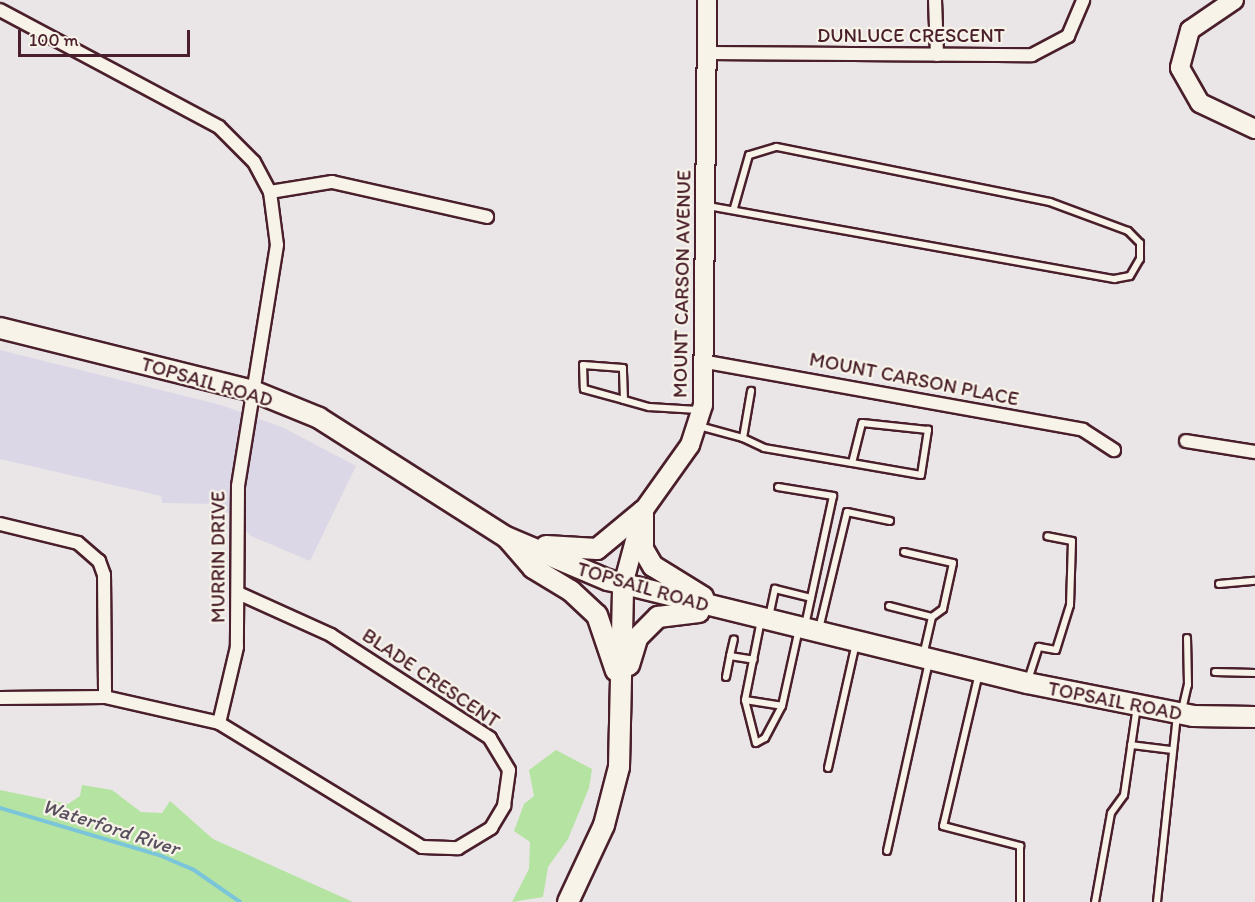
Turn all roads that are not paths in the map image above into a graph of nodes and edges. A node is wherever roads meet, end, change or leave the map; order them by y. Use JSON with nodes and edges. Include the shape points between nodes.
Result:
{"nodes":[{"id":1,"x":707,"y":0,"type":"edge"},
{"id":2,"x":935,"y":0,"type":"edge"},
{"id":3,"x":1083,"y":0,"type":"edge"},
{"id":4,"x":1234,"y":0,"type":"edge"},
{"id":5,"x":0,"y":10,"type":"edge"},
{"id":6,"x":708,"y":53,"type":"junction"},
{"id":7,"x":937,"y":55,"type":"junction"},
{"id":8,"x":1255,"y":129,"type":"edge"},
{"id":9,"x":270,"y":192,"type":"junction"},
{"id":10,"x":705,"y":206,"type":"junction"},
{"id":11,"x":734,"y":208,"type":"junction"},
{"id":12,"x":487,"y":218,"type":"dead end"},
{"id":13,"x":0,"y":328,"type":"edge"},
{"id":14,"x":701,"y":361,"type":"junction"},
{"id":15,"x":253,"y":391,"type":"junction"},
{"id":16,"x":752,"y":391,"type":"dead end"},
{"id":17,"x":624,"y":400,"type":"junction"},
{"id":18,"x":700,"y":418,"type":"junction"},
{"id":19,"x":743,"y":438,"type":"junction"},
{"id":20,"x":1186,"y":441,"type":"dead end"},
{"id":21,"x":1114,"y":450,"type":"dead end"},
{"id":22,"x":1255,"y":452,"type":"edge"},
{"id":23,"x":852,"y":464,"type":"junction"},
{"id":24,"x":778,"y":487,"type":"dead end"},
{"id":25,"x":644,"y":511,"type":"junction"},
{"id":26,"x":890,"y":521,"type":"dead end"},
{"id":27,"x":0,"y":524,"type":"edge"},
{"id":28,"x":1047,"y":536,"type":"dead end"},
{"id":29,"x":506,"y":537,"type":"junction"},
{"id":30,"x":904,"y":552,"type":"dead end"},
{"id":31,"x":1255,"y":581,"type":"edge"},
{"id":32,"x":1219,"y":584,"type":"dead end"},
{"id":33,"x":623,"y":585,"type":"junction"},
{"id":34,"x":238,"y":593,"type":"junction"},
{"id":35,"x":811,"y":598,"type":"junction"},
{"id":36,"x":889,"y":606,"type":"dead end"},
{"id":37,"x":733,"y":613,"type":"junction"},
{"id":38,"x":932,"y":617,"type":"junction"},
{"id":39,"x":765,"y":620,"type":"junction"},
{"id":40,"x":807,"y":630,"type":"junction"},
{"id":41,"x":1187,"y":638,"type":"dead end"},
{"id":42,"x":734,"y":639,"type":"dead end"},
{"id":43,"x":856,"y":642,"type":"junction"},
{"id":44,"x":730,"y":656,"type":"junction"},
{"id":45,"x":754,"y":660,"type":"junction"},
{"id":46,"x":926,"y":660,"type":"junction"},
{"id":47,"x":979,"y":672,"type":"junction"},
{"id":48,"x":1215,"y":672,"type":"dead end"},
{"id":49,"x":1255,"y":673,"type":"edge"},
{"id":50,"x":726,"y":677,"type":"dead end"},
{"id":51,"x":1027,"y":683,"type":"junction"},
{"id":52,"x":622,"y":693,"type":"junction"},
{"id":53,"x":105,"y":697,"type":"junction"},
{"id":54,"x":0,"y":698,"type":"edge"},
{"id":55,"x":745,"y":700,"type":"junction"},
{"id":56,"x":782,"y":706,"type":"junction"},
{"id":57,"x":1137,"y":706,"type":"junction"},
{"id":58,"x":1179,"y":713,"type":"junction"},
{"id":59,"x":1255,"y":717,"type":"edge"},
{"id":60,"x":219,"y":723,"type":"junction"},
{"id":61,"x":1131,"y":745,"type":"junction"},
{"id":62,"x":1172,"y":750,"type":"junction"},
{"id":63,"x":828,"y":768,"type":"dead end"},
{"id":64,"x":887,"y":851,"type":"dead end"},
{"id":65,"x":568,"y":902,"type":"edge"},
{"id":66,"x":1020,"y":902,"type":"edge"},
{"id":67,"x":1095,"y":902,"type":"edge"},
{"id":68,"x":1157,"y":902,"type":"edge"}],
"edges":[{"from":1,"to":6,"type":"main road","name":"MOUNT CARSON AVENUE"},
{"from":2,"to":7,"type":"street"},
{"from":3,"to":7,"type":"street","name":"DUNLUCE CRESCENT","via":[[1073,30],[1040,53]]},
{"from":4,"to":8,"type":"main road","via":[[1190,30],[1179,68],[1200,103]]},
{"from":5,"to":9,"type":"street","via":[[219,128],[254,162]]},
{"from":6,"to":7,"type":"street","name":"DUNLUCE CRESCENT"},
{"from":6,"to":10,"type":"main road","name":"MOUNT CARSON AVENUE"},
{"from":9,"to":12,"type":"street","via":[[332,182]]},
{"from":9,"to":15,"type":"street","name":"MURRIN DRIVE","via":[[277,245]]},
{"from":10,"to":11,"type":"lane"},
{"from":10,"to":14,"type":"main road","name":"MOUNT CARSON AVENUE"},
{"from":11,"to":11,"type":"lane","via":[[1114,279],[1130,276],[1140,259],[1140,243],[1128,231],[1050,202],[776,147],[749,155]]},
{"from":13,"to":15,"type":"main road","name":"TOPSAIL ROAD"},
{"from":14,"to":18,"type":"main road","name":"MOUNT CARSON AVENUE"},
{"from":14,"to":21,"type":"street","name":"MOUNT CARSON PLACE","via":[[1083,430]]},
{"from":15,"to":29,"type":"main road","name":"TOPSAIL ROAD","via":[[358,440]]},
{"from":15,"to":34,"type":"street","name":"MURRIN DRIVE","via":[[238,486]]},
{"from":16,"to":19,"type":"lane"},
{"from":17,"to":17,"type":"lane","via":[[584,389],[583,365],[623,368]]},
{"from":17,"to":18,"type":"lane"},
{"from":18,"to":19,"type":"lane"},
{"from":18,"to":25,"type":"main road","name":"MOUNT CARSON AVENUE","via":[[681,461]]},
{"from":19,"to":23,"type":"lane","via":[[764,448]]},
{"from":20,"to":22,"type":"street"},
{"from":23,"to":23,"type":"lane","via":[[921,475],[928,430],[862,423]]},
{"from":24,"to":35,"type":"lane","via":[[833,496]]},
{"from":25,"to":29,"type":"main road","via":[[597,549],[564,551]]},
{"from":25,"to":33,"type":"main road","name":"MOUNT CARSON AVENUE"},
{"from":25,"to":37,"type":"main road","via":[[643,549],[653,566]]},
{"from":26,"to":40,"type":"lane","via":[[847,512]]},
{"from":27,"to":53,"type":"street","via":[[78,543],[99,561],[104,575]]},
{"from":28,"to":51,"type":"lane","via":[[1072,541],[1070,605],[1056,650],[1038,647]]},
{"from":29,"to":33,"type":"main road","name":"TOPSAIL ROAD"},
{"from":29,"to":52,"type":"main road","via":[[533,568],[571,591],[597,615]]},
{"from":30,"to":38,"type":"lane","via":[[953,562],[943,609]]},
{"from":31,"to":32,"type":"lane"},
{"from":33,"to":37,"type":"main road","name":"TOPSAIL ROAD"},
{"from":33,"to":52,"type":"main road"},
{"from":34,"to":60,"type":"street","name":"MURRIN DRIVE","via":[[237,647]]},
{"from":34,"to":60,"type":"street","name":"BLADE CRESCENT","via":[[331,635],[481,730],[498,747],[509,770],[504,806],[491,828],[471,843],[446,850],[422,847]]},
{"from":35,"to":39,"type":"lane","via":[[775,589]]},
{"from":35,"to":40,"type":"lane"},
{"from":36,"to":38,"type":"lane"},
{"from":37,"to":39,"type":"main road","name":"TOPSAIL ROAD"},
{"from":37,"to":52,"type":"main road","via":[[658,617],[638,638]]},
{"from":38,"to":46,"type":"lane"},
{"from":39,"to":40,"type":"main road","name":"TOPSAIL ROAD"},
{"from":39,"to":45,"type":"lane"},
{"from":40,"to":43,"type":"main road","name":"TOPSAIL ROAD"},
{"from":40,"to":56,"type":"lane"},
{"from":41,"to":58,"type":"lane","via":[[1188,685]]},
{"from":42,"to":44,"type":"lane"},
{"from":43,"to":46,"type":"main road","name":"TOPSAIL ROAD"},
{"from":43,"to":63,"type":"lane"},
{"from":44,"to":45,"type":"lane"},
{"from":44,"to":50,"type":"lane"},
{"from":45,"to":55,"type":"lane"},
{"from":46,"to":47,"type":"main road","name":"TOPSAIL ROAD"},
{"from":46,"to":64,"type":"lane"},
{"from":47,"to":51,"type":"main road","name":"TOPSAIL ROAD"},
{"from":47,"to":66,"type":"lane","via":[[943,826],[1020,846]]},
{"from":48,"to":49,"type":"lane"},
{"from":51,"to":57,"type":"main road","name":"TOPSAIL ROAD"},
{"from":52,"to":65,"type":"main road","via":[[619,767],[604,825]]},
{"from":53,"to":54,"type":"street","name":"BLADE CRESCENT"},
{"from":53,"to":60,"type":"street","name":"BLADE CRESCENT"},
{"from":55,"to":56,"type":"lane"},
{"from":55,"to":56,"type":"lane","via":[[756,743],[765,738]]},
{"from":57,"to":58,"type":"main road","name":"TOPSAIL ROAD"},
{"from":57,"to":61,"type":"lane"},
{"from":58,"to":59,"type":"main road","name":"TOPSAIL ROAD"},
{"from":58,"to":62,"type":"lane"},
{"from":61,"to":62,"type":"lane"},
{"from":61,"to":67,"type":"lane","via":[[1124,795],[1111,813]]},
{"from":62,"to":68,"type":"lane"}]}
